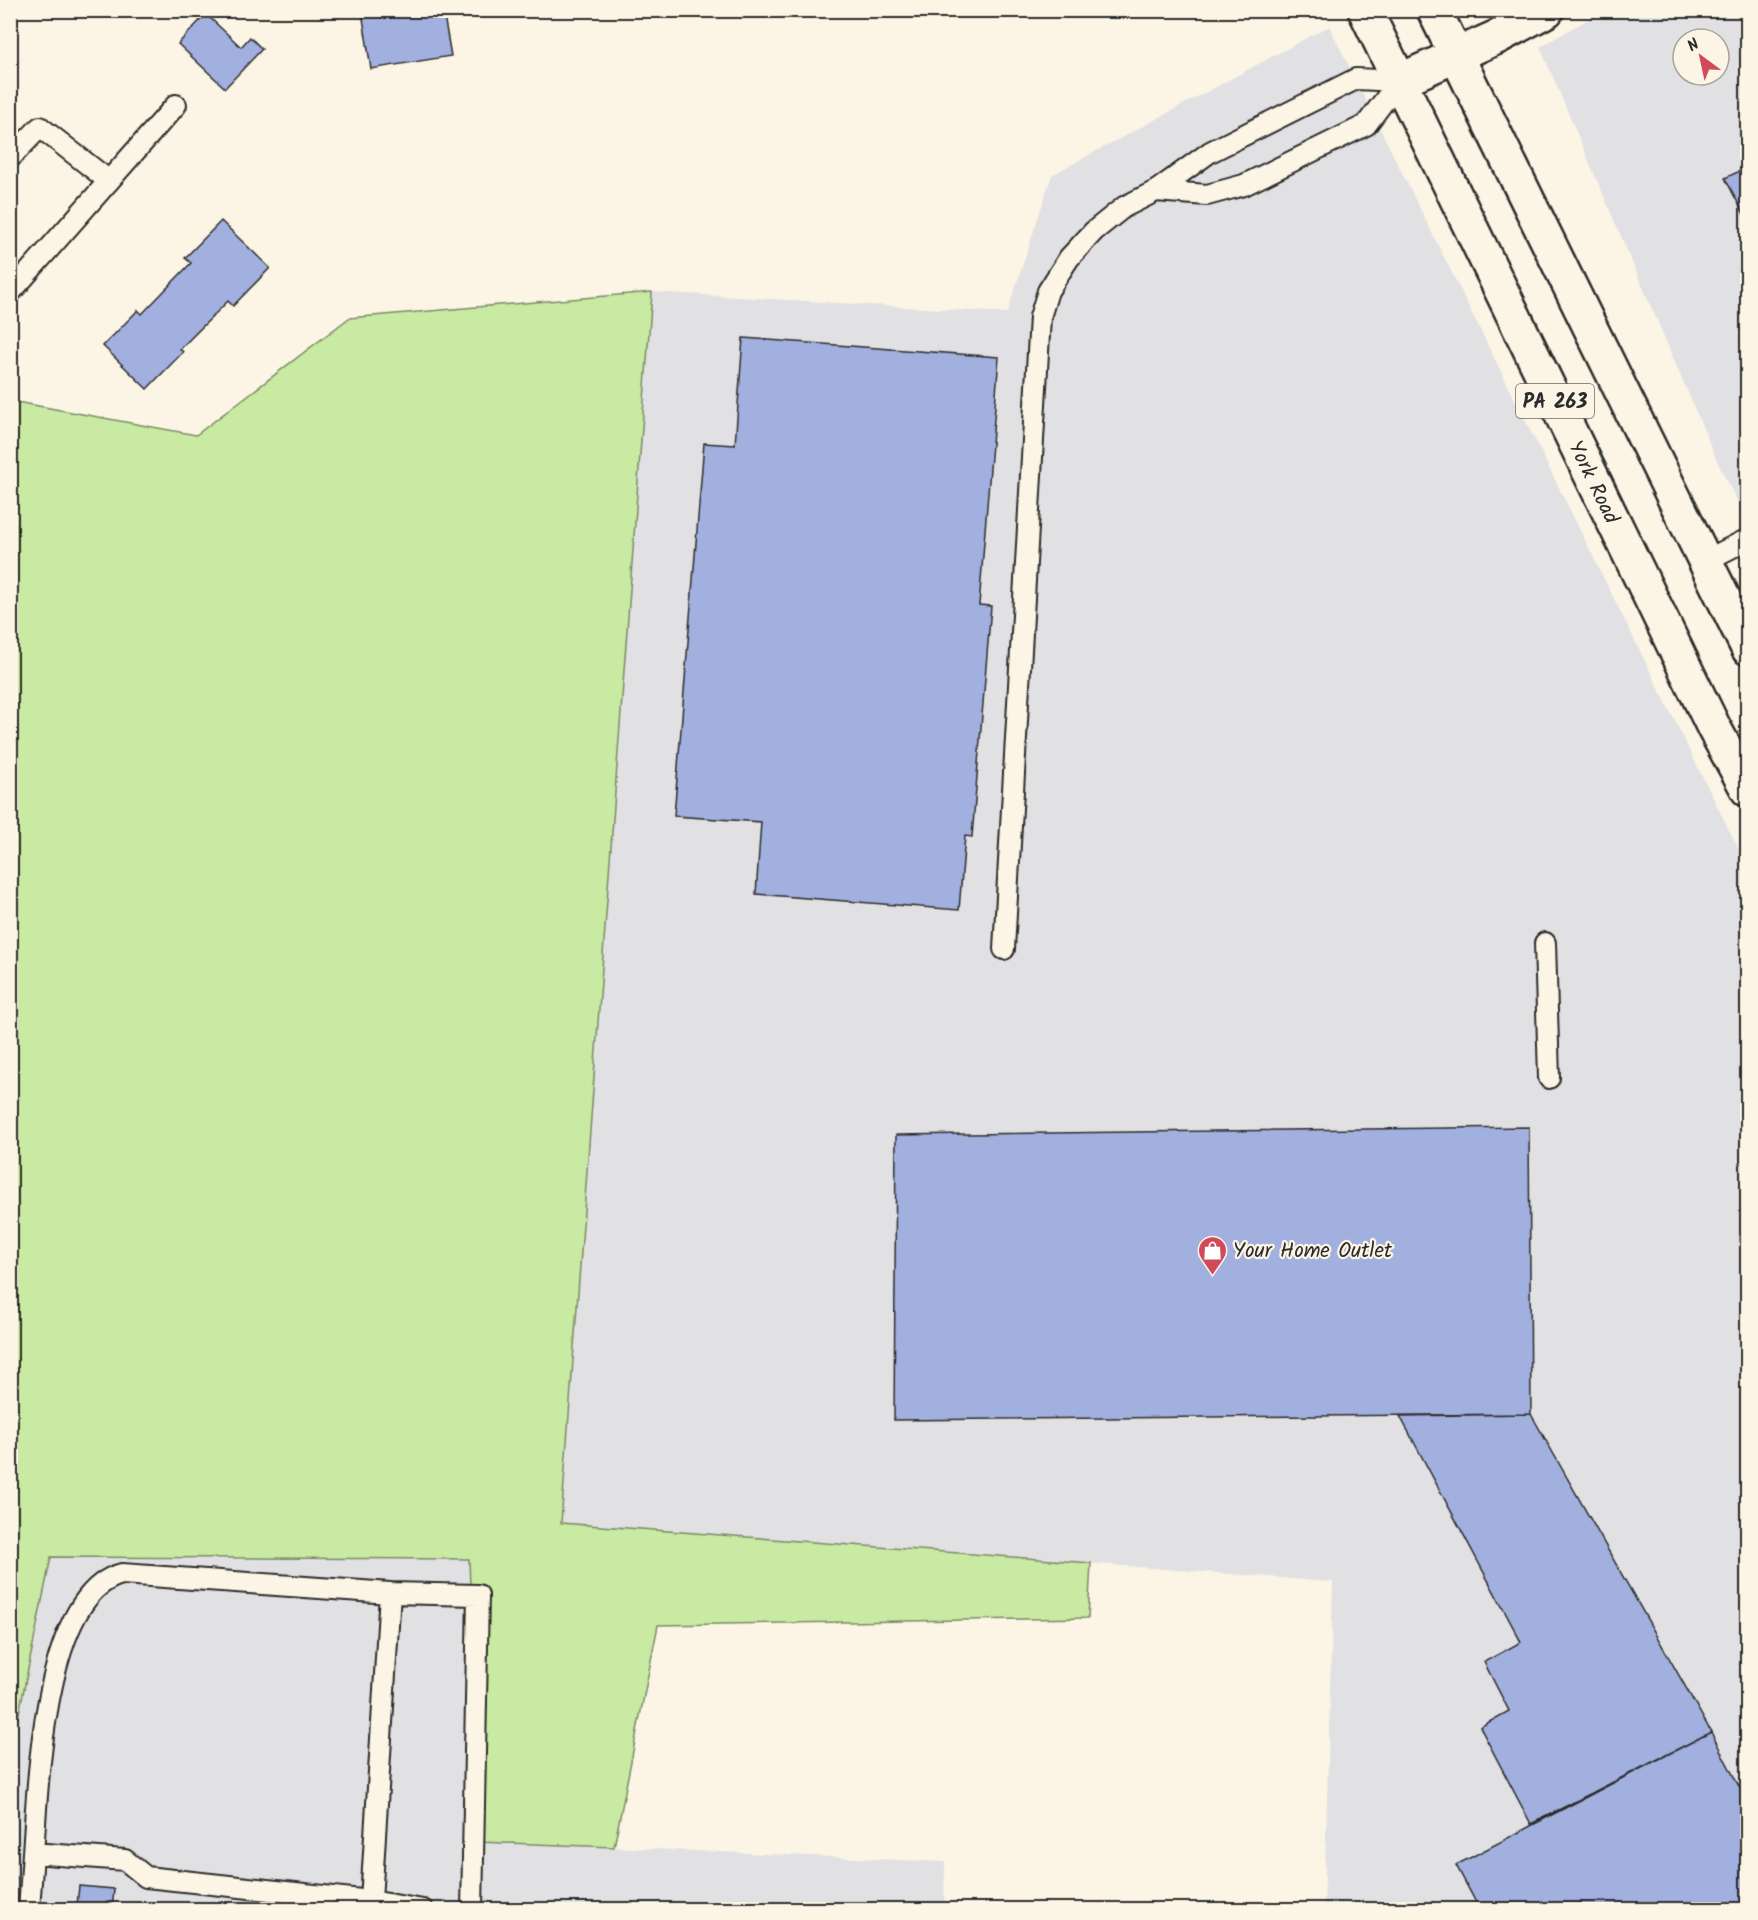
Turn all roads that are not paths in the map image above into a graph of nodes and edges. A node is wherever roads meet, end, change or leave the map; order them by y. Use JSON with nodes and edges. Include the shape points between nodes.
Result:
{"nodes":[{"id":1,"x":1365,"y":10,"type":"edge"},
{"id":2,"x":1434,"y":10,"type":"edge"},
{"id":3,"x":1547,"y":10,"type":"edge"},
{"id":4,"x":1456,"y":56,"type":"junction"},
{"id":5,"x":1399,"y":81,"type":"junction"},
{"id":6,"x":176,"y":105,"type":"dead end"},
{"id":7,"x":10,"y":158,"type":"edge"},
{"id":8,"x":109,"y":181,"type":"junction"},
{"id":9,"x":1156,"y":192,"type":"junction"},
{"id":10,"x":10,"y":293,"type":"edge"},
{"id":11,"x":1748,"y":539,"type":"edge"},
{"id":12,"x":1705,"y":561,"type":"junction"},
{"id":13,"x":1748,"y":648,"type":"edge"},
{"id":14,"x":1748,"y":790,"type":"edge"},
{"id":15,"x":1545,"y":943,"type":"dead end"},
{"id":16,"x":1004,"y":949,"type":"dead end"},
{"id":17,"x":1549,"y":1078,"type":"dead end"},
{"id":18,"x":390,"y":1593,"type":"junction"},
{"id":19,"x":33,"y":1853,"type":"junction"},
{"id":20,"x":371,"y":1901,"type":"junction"},
{"id":21,"x":29,"y":1910,"type":"edge"},
{"id":22,"x":423,"y":1910,"type":"edge"},
{"id":23,"x":472,"y":1910,"type":"edge"}],
"edges":[{"from":1,"to":5,"type":"main road","name":"York Road","number":"PA 263"},
{"from":2,"to":4,"type":"main road","number":"PA 263"},
{"from":3,"to":4,"type":"main road"},
{"from":4,"to":5,"type":"main road"},
{"from":4,"to":12,"type":"main road","number":"PA 263"},
{"from":5,"to":9,"type":"lane","via":[[1356,79],[1210,152]]},
{"from":5,"to":9,"type":"lane","via":[[1366,125],[1244,185],[1207,195]]},
{"from":5,"to":14,"type":"main road","name":"York Road","number":"PA 263","via":[[1714,728]]},
{"from":6,"to":8,"type":"lane"},
{"from":7,"to":8,"type":"lane","via":[[40,127]]},
{"from":8,"to":10,"type":"lane"},
{"from":9,"to":16,"type":"lane","via":[[1124,207],[1069,258],[1048,291],[1041,317]]},
{"from":11,"to":12,"type":"lane"},
{"from":12,"to":13,"type":"main road","number":"PA 263"},
{"from":15,"to":17,"type":"lane"},
{"from":18,"to":19,"type":"lane","via":[[122,1574],[106,1577],[87,1594],[69,1624],[42,1736]]},
{"from":18,"to":20,"type":"lane"},
{"from":18,"to":23,"type":"lane","via":[[478,1595]]},
{"from":19,"to":20,"type":"lane","via":[[125,1860],[146,1877]]},
{"from":19,"to":21,"type":"lane"},
{"from":20,"to":22,"type":"lane"}]}
